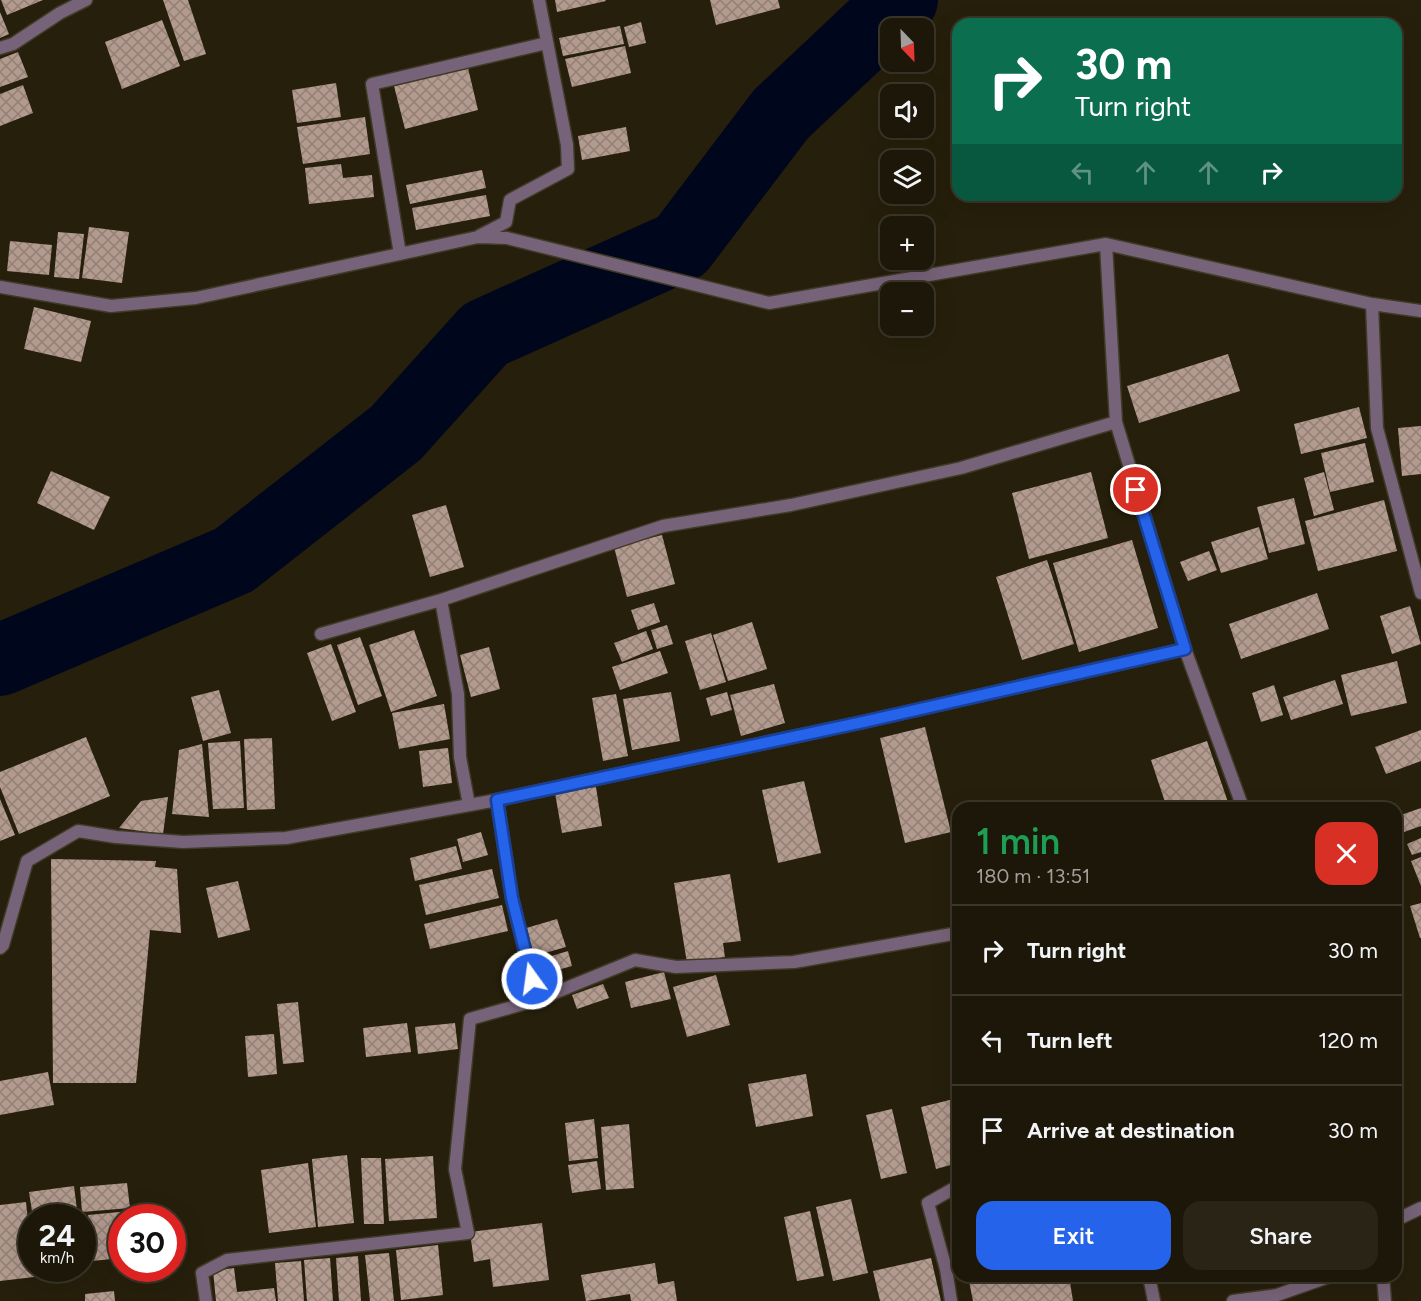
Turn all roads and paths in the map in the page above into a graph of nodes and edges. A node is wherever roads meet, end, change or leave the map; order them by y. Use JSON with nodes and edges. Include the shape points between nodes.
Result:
{"nodes":[{"id":1,"x":86,"y":0,"type":"edge"},
{"id":2,"x":539,"y":0,"type":"edge"},
{"id":3,"x":547,"y":43,"type":"junction"},
{"id":4,"x":0,"y":48,"type":"edge"},
{"id":5,"x":478,"y":237,"type":"junction"},
{"id":6,"x":1106,"y":244,"type":"junction"},
{"id":7,"x":400,"y":254,"type":"junction"},
{"id":8,"x":0,"y":287,"type":"edge"},
{"id":9,"x":1372,"y":304,"type":"junction"},
{"id":10,"x":1421,"y":311,"type":"edge"},
{"id":11,"x":1116,"y":422,"type":"junction"},
{"id":12,"x":1421,"y":593,"type":"edge"},
{"id":13,"x":441,"y":600,"type":"junction"},
{"id":14,"x":321,"y":634,"type":"dead end"},
{"id":15,"x":1185,"y":649,"type":"junction"},
{"id":16,"x":497,"y":800,"type":"junction"},
{"id":17,"x":1241,"y":802,"type":"edge"},
{"id":18,"x":470,"y":805,"type":"junction"},
{"id":19,"x":952,"y":934,"type":"edge"},
{"id":20,"x":0,"y":948,"type":"edge"},
{"id":21,"x":537,"y":1000,"type":"junction"},
{"id":22,"x":952,"y":1189,"type":"edge"},
{"id":23,"x":1421,"y":1208,"type":"edge"},
{"id":24,"x":1402,"y":1217,"type":"edge"},
{"id":25,"x":1150,"y":1282,"type":"edge"},
{"id":26,"x":1317,"y":1282,"type":"edge"},
{"id":27,"x":1383,"y":1282,"type":"edge"},
{"id":28,"x":1278,"y":1298,"type":"edge"},
{"id":29,"x":206,"y":1301,"type":"edge"},
{"id":30,"x":951,"y":1301,"type":"edge"},
{"id":31,"x":1154,"y":1301,"type":"edge"},
{"id":32,"x":1233,"y":1301,"type":"edge"},
{"id":33,"x":1385,"y":1301,"type":"edge"}],
"edges":[{"from":1,"to":4,"type":"street"},
{"from":2,"to":3,"type":"street"},
{"from":3,"to":5,"type":"street","via":[[568,169],[510,200],[506,222]]},
{"from":3,"to":7,"type":"street","via":[[372,84]]},
{"from":5,"to":6,"type":"street","via":[[507,238],[769,303]]},
{"from":5,"to":7,"type":"street"},
{"from":6,"to":9,"type":"street"},
{"from":6,"to":11,"type":"street"},
{"from":7,"to":8,"type":"street","via":[[196,298],[111,306]]},
{"from":9,"to":10,"type":"street"},
{"from":9,"to":12,"type":"street","via":[[1377,428]]},
{"from":11,"to":13,"type":"street","via":[[961,468],[791,506],[663,526]]},
{"from":11,"to":15,"type":"street"},
{"from":13,"to":14,"type":"street"},
{"from":13,"to":18,"type":"street","via":[[458,694],[460,757]]},
{"from":15,"to":16,"type":"street"},
{"from":15,"to":17,"type":"street"},
{"from":16,"to":18,"type":"street"},
{"from":16,"to":21,"type":"street","via":[[512,898]]},
{"from":18,"to":20,"type":"street","via":[[286,838],[183,842],[78,831],[27,861]]},
{"from":19,"to":21,"type":"street","via":[[794,962],[676,967],[635,960]]},
{"from":21,"to":29,"type":"street","via":[[470,1019],[456,1170],[468,1233],[227,1260],[202,1273]]},
{"from":22,"to":30,"type":"street","via":[[928,1203]]},
{"from":23,"to":24,"type":"street"},
{"from":25,"to":31,"type":"street"},
{"from":26,"to":28,"type":"street"},
{"from":27,"to":33,"type":"street"},
{"from":28,"to":32,"type":"street"}]}
